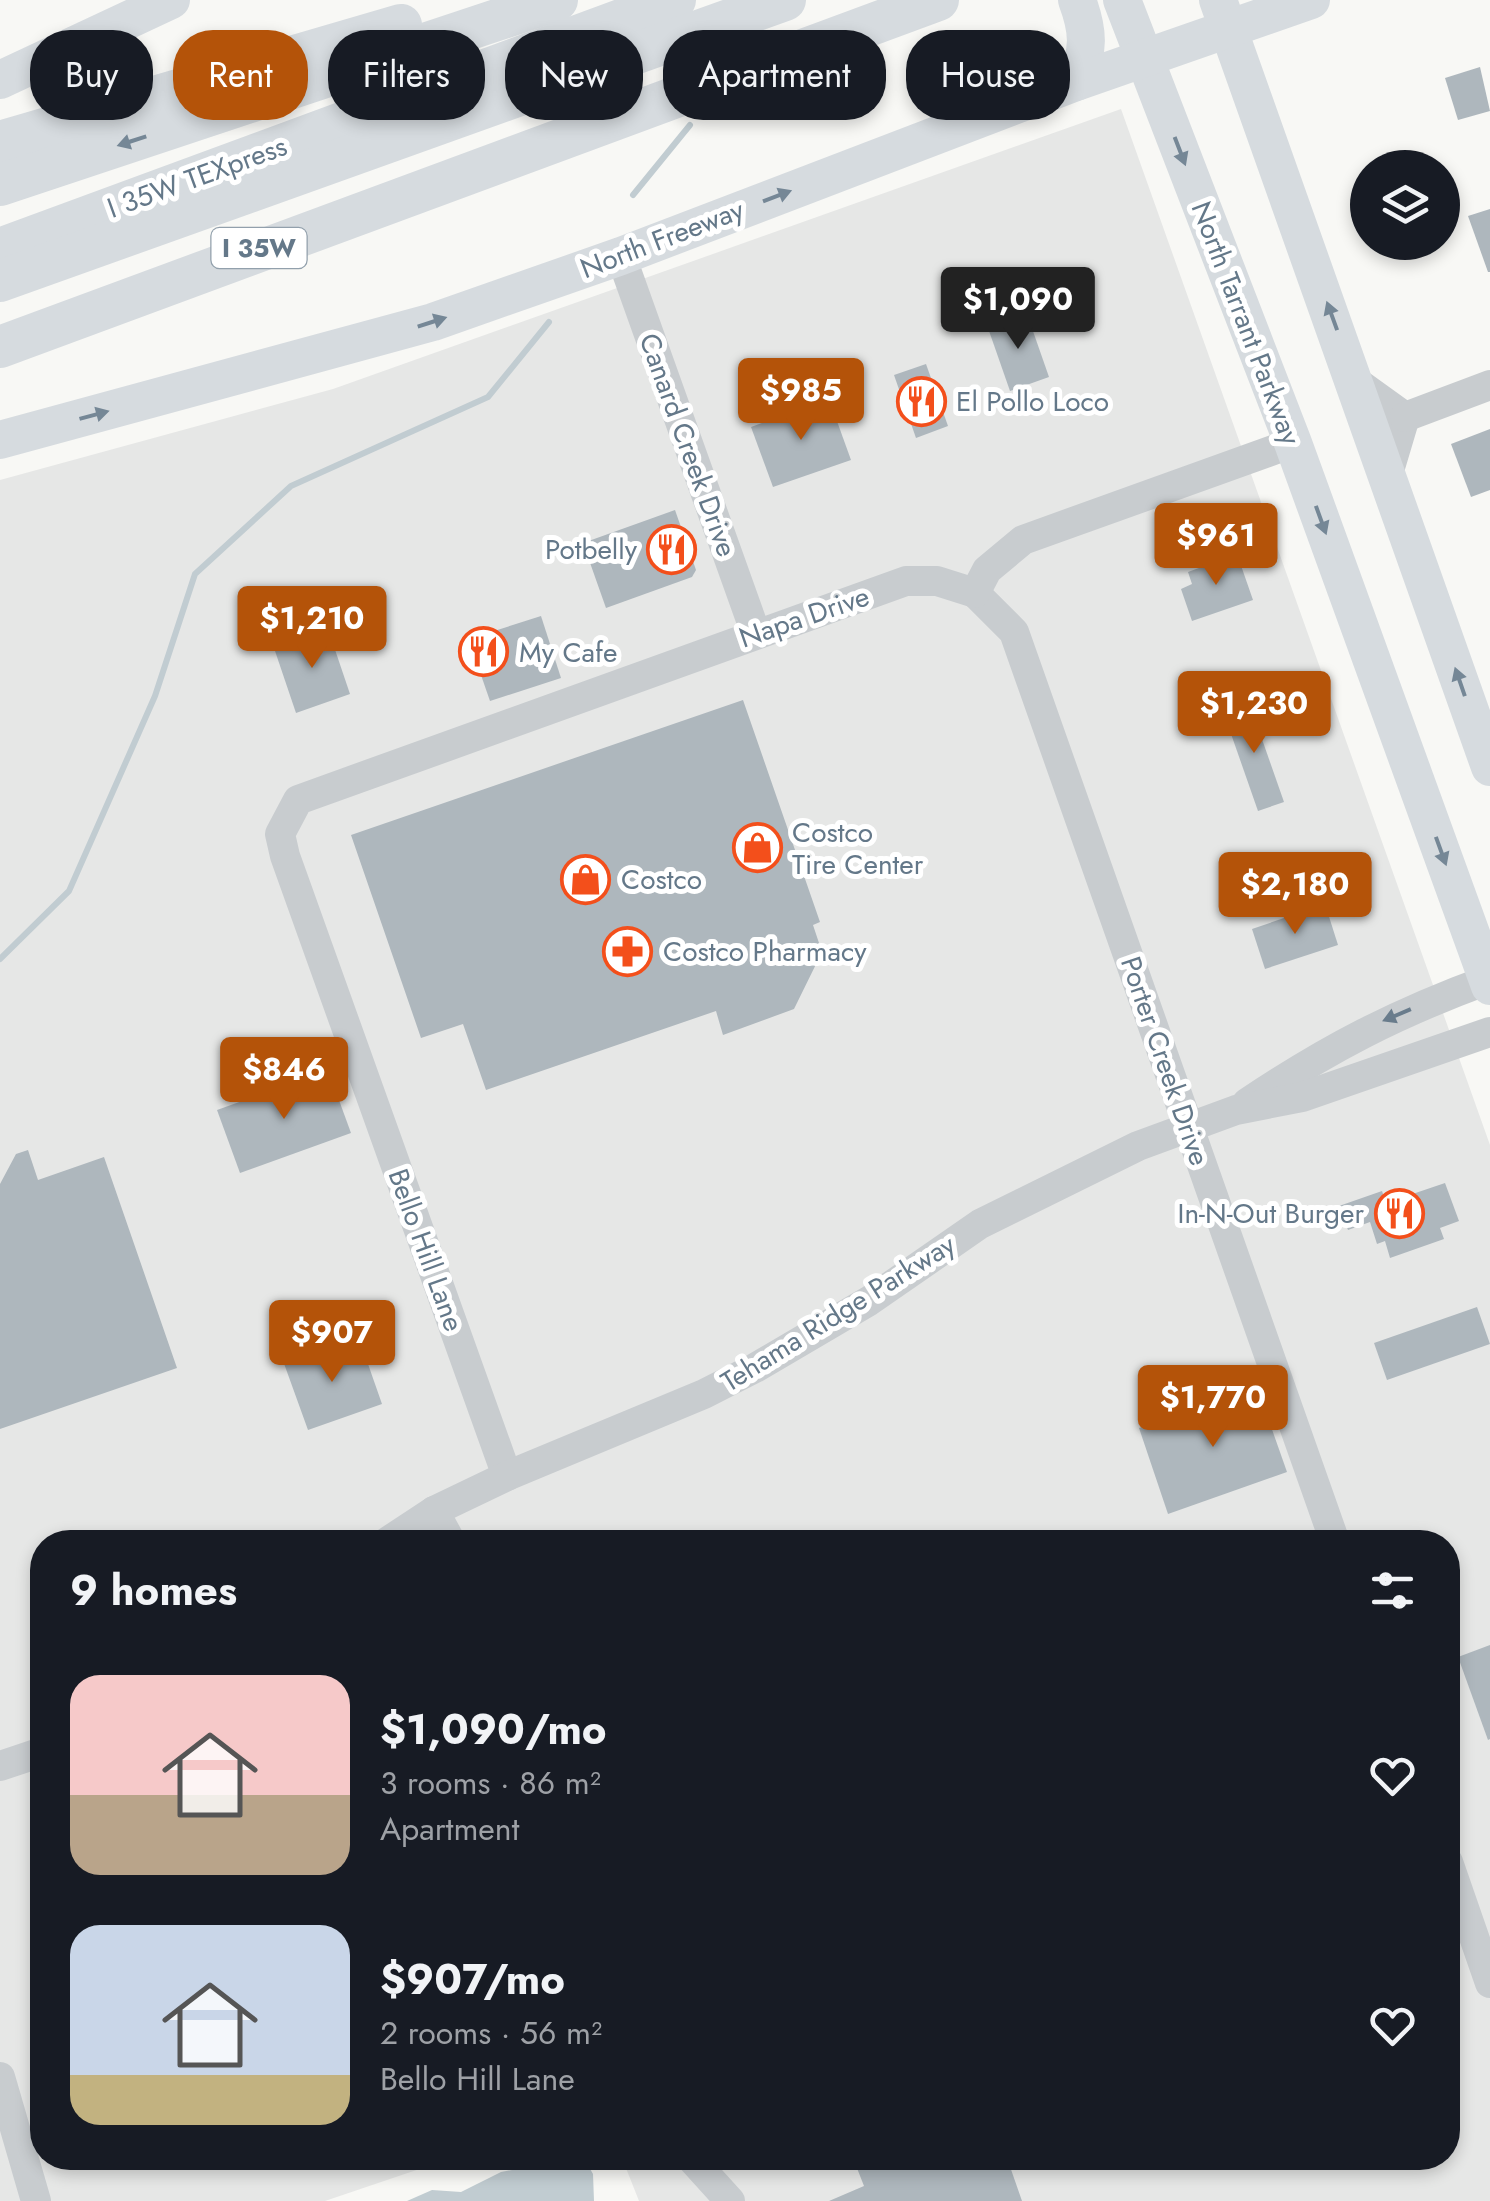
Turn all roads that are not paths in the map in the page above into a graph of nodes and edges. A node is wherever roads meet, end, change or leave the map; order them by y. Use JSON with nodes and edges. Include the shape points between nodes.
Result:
{"nodes":[{"id":1,"x":171,"y":0,"type":"edge"},
{"id":2,"x":488,"y":0,"type":"edge"},
{"id":3,"x":557,"y":0,"type":"edge"},
{"id":4,"x":675,"y":0,"type":"edge"},
{"id":5,"x":785,"y":0,"type":"edge"},
{"id":6,"x":938,"y":0,"type":"edge"},
{"id":7,"x":1288,"y":3,"type":"edge"},
{"id":8,"x":1125,"y":8,"type":"edge"},
{"id":9,"x":1223,"y":14,"type":"edge"},
{"id":10,"x":1082,"y":15,"type":"edge"},
{"id":11,"x":1144,"y":61,"type":"junction"},
{"id":12,"x":0,"y":80,"type":"edge"},
{"id":13,"x":1076,"y":82,"type":"junction"},
{"id":14,"x":298,"y":141,"type":"junction"},
{"id":15,"x":0,"y":142,"type":"edge"},
{"id":16,"x":369,"y":150,"type":"junction"},
{"id":17,"x":518,"y":152,"type":"junction"},
{"id":18,"x":0,"y":184,"type":"edge"},
{"id":19,"x":0,"y":220,"type":"edge"},
{"id":20,"x":0,"y":249,"type":"edge"},
{"id":21,"x":620,"y":256,"type":"junction"},
{"id":22,"x":0,"y":280,"type":"edge"},
{"id":23,"x":0,"y":302,"type":"edge"},
{"id":24,"x":0,"y":347,"type":"edge"},
{"id":25,"x":0,"y":374,"type":"edge"},
{"id":26,"x":1355,"y":381,"type":"junction"},
{"id":27,"x":1490,"y":386,"type":"edge"},
{"id":28,"x":1406,"y":417,"type":"junction"},
{"id":29,"x":0,"y":440,"type":"edge"},
{"id":30,"x":1294,"y":443,"type":"junction"},
{"id":31,"x":1388,"y":474,"type":"junction"},
{"id":32,"x":975,"y":592,"type":"junction"},
{"id":33,"x":756,"y":634,"type":"junction"},
{"id":34,"x":1490,"y":767,"type":"edge"},
{"id":35,"x":298,"y":800,"type":"joint"},
{"id":36,"x":1489,"y":981,"type":"edge"},
{"id":37,"x":1490,"y":1032,"type":"edge"},
{"id":38,"x":1236,"y":1110,"type":"junction"},
{"id":39,"x":1188,"y":1127,"type":"junction"},
{"id":40,"x":507,"y":1476,"type":"junction"},
{"id":41,"x":434,"y":1511,"type":"junction"},
{"id":42,"x":405,"y":1530,"type":"edge"},
{"id":43,"x":444,"y":1530,"type":"edge"},
{"id":44,"x":1330,"y":1530,"type":"edge"},
{"id":45,"x":30,"y":1756,"type":"edge"},
{"id":46,"x":0,"y":1766,"type":"edge"},
{"id":47,"x":1460,"y":1897,"type":"edge"},
{"id":48,"x":1490,"y":1983,"type":"edge"},
{"id":49,"x":0,"y":2077,"type":"edge"},
{"id":50,"x":703,"y":2170,"type":"edge"},
{"id":51,"x":36,"y":2201,"type":"edge"},
{"id":52,"x":730,"y":2201,"type":"edge"}],
"edges":[{"from":1,"to":12,"type":"main road"},
{"from":2,"to":15,"type":"highway"},
{"from":3,"to":18,"type":"highway","one_way":true},
{"from":4,"to":14,"type":"highway","name":"I 35W TEXpress"},
{"from":5,"to":16,"type":"highway","name":"I 35W TEXpress"},
{"from":6,"to":17,"type":"highway","number":"I 35W"},
{"from":7,"to":9,"type":"main road","name":"North Freeway"},
{"from":8,"to":11,"type":"main road","name":"North Tarrant Parkway"},
{"from":9,"to":11,"type":"main road","name":"North Freeway"},
{"from":26,"to":9,"type":"main road","one_way":true},
{"from":10,"to":13,"type":"main road","via":[[1088,53]]},
{"from":11,"to":13,"type":"main road","name":"North Freeway"},
{"from":11,"to":30,"type":"main road","name":"North Tarrant Parkway","one_way":true},
{"from":21,"to":13,"type":"main road","name":"North Freeway","one_way":true},
{"from":14,"to":19,"type":"highway","via":[[261,138]]},
{"from":14,"to":20,"type":"highway","name":"I 35W TEXpress"},
{"from":16,"to":22,"type":"highway","name":"I 35W TEXpress"},
{"from":16,"to":23,"type":"highway","via":[[342,178]]},
{"from":17,"to":24,"type":"highway","number":"I 35W"},
{"from":17,"to":25,"type":"highway","via":[[468,190],[181,292]]},
{"from":29,"to":21,"type":"main road","name":"North Freeway","one_way":true,"via":[[432,322]]},
{"from":21,"to":33,"type":"street","name":"Canard Creek Drive"},
{"from":26,"to":28,"type":"street"},
{"from":26,"to":31,"type":"main road"},
{"from":27,"to":28,"type":"street"},
{"from":28,"to":31,"type":"street"},
{"from":30,"to":32,"type":"street","via":[[1023,540],[987,570]]},
{"from":30,"to":36,"type":"main road","name":"North Tarrant Parkway","one_way":true},
{"from":34,"to":31,"type":"main road","one_way":true},
{"from":32,"to":33,"type":"street","name":"Napa Drive","via":[[906,581]]},
{"from":32,"to":39,"type":"street","name":"Porter Creek Drive","via":[[1014,632]]},
{"from":33,"to":35,"type":"street","name":"Napa Drive"},
{"from":35,"to":40,"type":"street","name":"Bello Hill Lane","via":[[280,834],[285,856]]},
{"from":36,"to":38,"type":"street","name":"Tehama Ridge Parkway","one_way":true,"via":[[1387,1018]]},
{"from":37,"to":38,"type":"street","name":"Tehama Ridge Parkway","via":[[1302,1097]]},
{"from":38,"to":39,"type":"street","name":"Tehama Ridge Parkway"},
{"from":39,"to":40,"type":"street","name":"Tehama Ridge Parkway","via":[[980,1224],[869,1301],[704,1394]]},
{"from":39,"to":44,"type":"street","name":"Porter Creek Drive"},
{"from":40,"to":41,"type":"street","name":"Tehama Ridge Parkway"},
{"from":41,"to":42,"type":"street","name":"Tehama Ridge Parkway"},
{"from":41,"to":43,"type":"street"},
{"from":45,"to":46,"type":"street"},
{"from":47,"to":48,"type":"street"},
{"from":49,"to":51,"type":"street"},
{"from":50,"to":52,"type":"street"}]}
